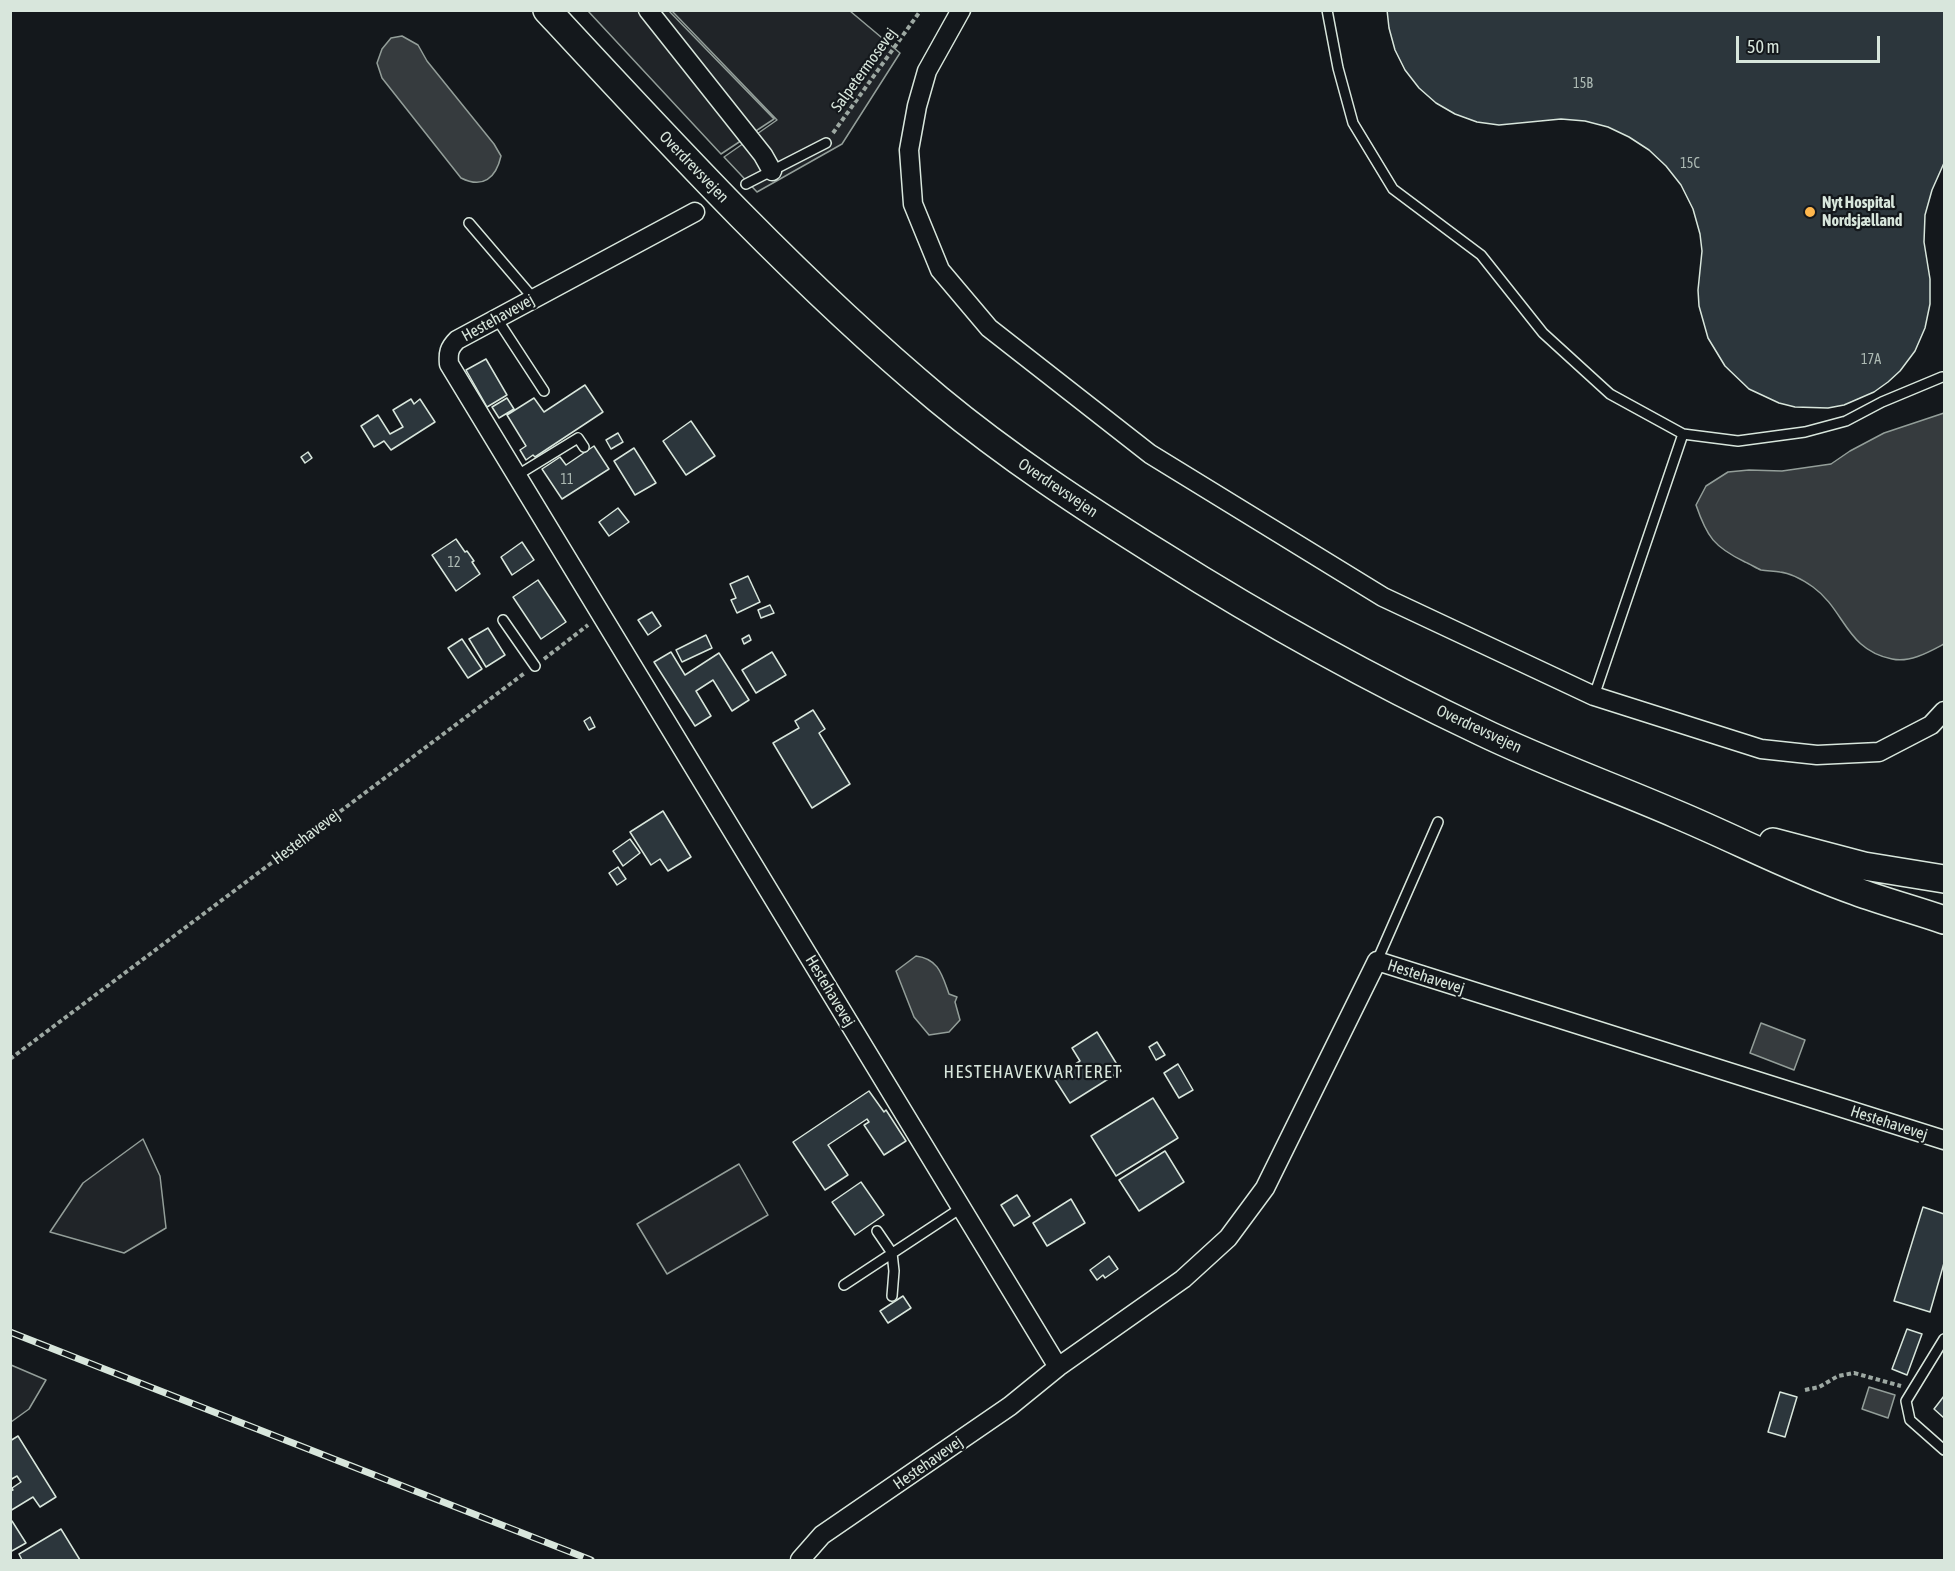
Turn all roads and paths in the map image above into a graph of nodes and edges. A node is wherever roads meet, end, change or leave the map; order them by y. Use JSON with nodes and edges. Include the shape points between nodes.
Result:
{"nodes":[{"id":1,"x":547,"y":10,"type":"edge"},
{"id":2,"x":648,"y":10,"type":"edge"},
{"id":3,"x":921,"y":10,"type":"edge"},
{"id":4,"x":961,"y":10,"type":"edge"},
{"id":5,"x":1327,"y":10,"type":"edge"},
{"id":6,"x":826,"y":143,"type":"joint"},
{"id":7,"x":772,"y":171,"type":"junction"},
{"id":8,"x":746,"y":184,"type":"dead end"},
{"id":9,"x":695,"y":212,"type":"dead end"},
{"id":10,"x":469,"y":223,"type":"dead end"},
{"id":11,"x":534,"y":299,"type":"junction"},
{"id":12,"x":497,"y":319,"type":"junction"},
{"id":13,"x":1944,"y":377,"type":"edge"},
{"id":14,"x":544,"y":391,"type":"dead end"},
{"id":15,"x":1683,"y":434,"type":"junction"},
{"id":16,"x":584,"y":447,"type":"dead end"},
{"id":17,"x":516,"y":477,"type":"junction"},
{"id":18,"x":602,"y":615,"type":"junction"},
{"id":19,"x":502,"y":621,"type":"dead end"},
{"id":20,"x":535,"y":666,"type":"junction"},
{"id":21,"x":1594,"y":696,"type":"junction"},
{"id":22,"x":1944,"y":711,"type":"edge"},
{"id":23,"x":1677,"y":814,"type":"junction"},
{"id":24,"x":1438,"y":822,"type":"dead end"},
{"id":25,"x":1944,"y":879,"type":"edge"},
{"id":26,"x":1944,"y":920,"type":"edge"},
{"id":27,"x":1377,"y":961,"type":"junction"},
{"id":28,"x":10,"y":1059,"type":"edge"},
{"id":29,"x":1944,"y":1140,"type":"edge"},
{"id":30,"x":962,"y":1208,"type":"junction"},
{"id":31,"x":878,"y":1232,"type":"dead end"},
{"id":32,"x":892,"y":1253,"type":"junction"},
{"id":33,"x":844,"y":1285,"type":"dead end"},
{"id":34,"x":892,"y":1296,"type":"dead end"},
{"id":35,"x":1944,"y":1339,"type":"edge"},
{"id":36,"x":1058,"y":1367,"type":"junction"},
{"id":37,"x":1805,"y":1390,"type":"dead end"},
{"id":38,"x":1913,"y":1390,"type":"junction"},
{"id":39,"x":1944,"y":1450,"type":"edge"},
{"id":40,"x":800,"y":1560,"type":"edge"}],
"edges":[{"from":1,"to":23,"type":"main road","name":"Overdrevsvejen","via":[[673,147],[817,291],[940,400],[1037,475],[1223,594],[1312,645],[1482,732]]},
{"from":2,"to":7,"type":"street"},
{"from":3,"to":6,"type":"path","name":"Salpetermosevej"},
{"from":4,"to":21,"type":"street","via":[[927,71],[917,106],[909,150],[913,204],[940,270],[989,328],[1150,454],[1372,591]]},
{"from":5,"to":15,"type":"lane","via":[[1353,123],[1393,189],[1480,255],[1543,333],[1610,394]]},
{"from":6,"to":7,"type":"lane"},
{"from":7,"to":8,"type":"lane"},
{"from":9,"to":11,"type":"street","name":"Hestehavevej"},
{"from":10,"to":11,"type":"lane"},
{"from":11,"to":12,"type":"street","name":"Hestehavevej"},
{"from":12,"to":14,"type":"lane"},
{"from":12,"to":17,"type":"street","name":"Hestehavevej","via":[[458,340],[450,347],[448,356],[449,364]]},
{"from":13,"to":15,"type":"lane","via":[[1846,421],[1805,432],[1738,441]]},
{"from":15,"to":21,"type":"lane"},
{"from":16,"to":17,"type":"lane","via":[[578,438]]},
{"from":17,"to":18,"type":"street","name":"Hestehavevej"},
{"from":18,"to":20,"type":"path","name":"Hestehavevej"},
{"from":18,"to":30,"type":"street","name":"Hestehavevej"},
{"from":19,"to":20,"type":"lane"},
{"from":20,"to":28,"type":"path","name":"Hestehavevej"},
{"from":21,"to":22,"type":"street","via":[[1761,749],[1817,755],[1879,752],[1931,725]]},
{"from":23,"to":25,"type":"main road","name":"Overdrevsvejen","via":[[1864,866]]},
{"from":23,"to":26,"type":"main road","name":"Overdrevsvejen","via":[[1854,891]]},
{"from":24,"to":27,"type":"lane"},
{"from":27,"to":29,"type":"street","name":"Hestehavevej"},
{"from":27,"to":36,"type":"street","name":"Hestehavevej","via":[[1265,1188],[1228,1238],[1183,1279]]},
{"from":30,"to":32,"type":"lane"},
{"from":30,"to":36,"type":"street","name":"Hestehavevej"},
{"from":31,"to":32,"type":"lane"},
{"from":32,"to":33,"type":"lane"},
{"from":32,"to":34,"type":"lane"},
{"from":35,"to":38,"type":"lane"},
{"from":36,"to":40,"type":"street","name":"Hestehavevej","via":[[1010,1406],[822,1535]]},
{"from":37,"to":38,"type":"path","via":[[1854,1373]]},
{"from":38,"to":39,"type":"lane","via":[[1906,1401],[1910,1420]]}]}
